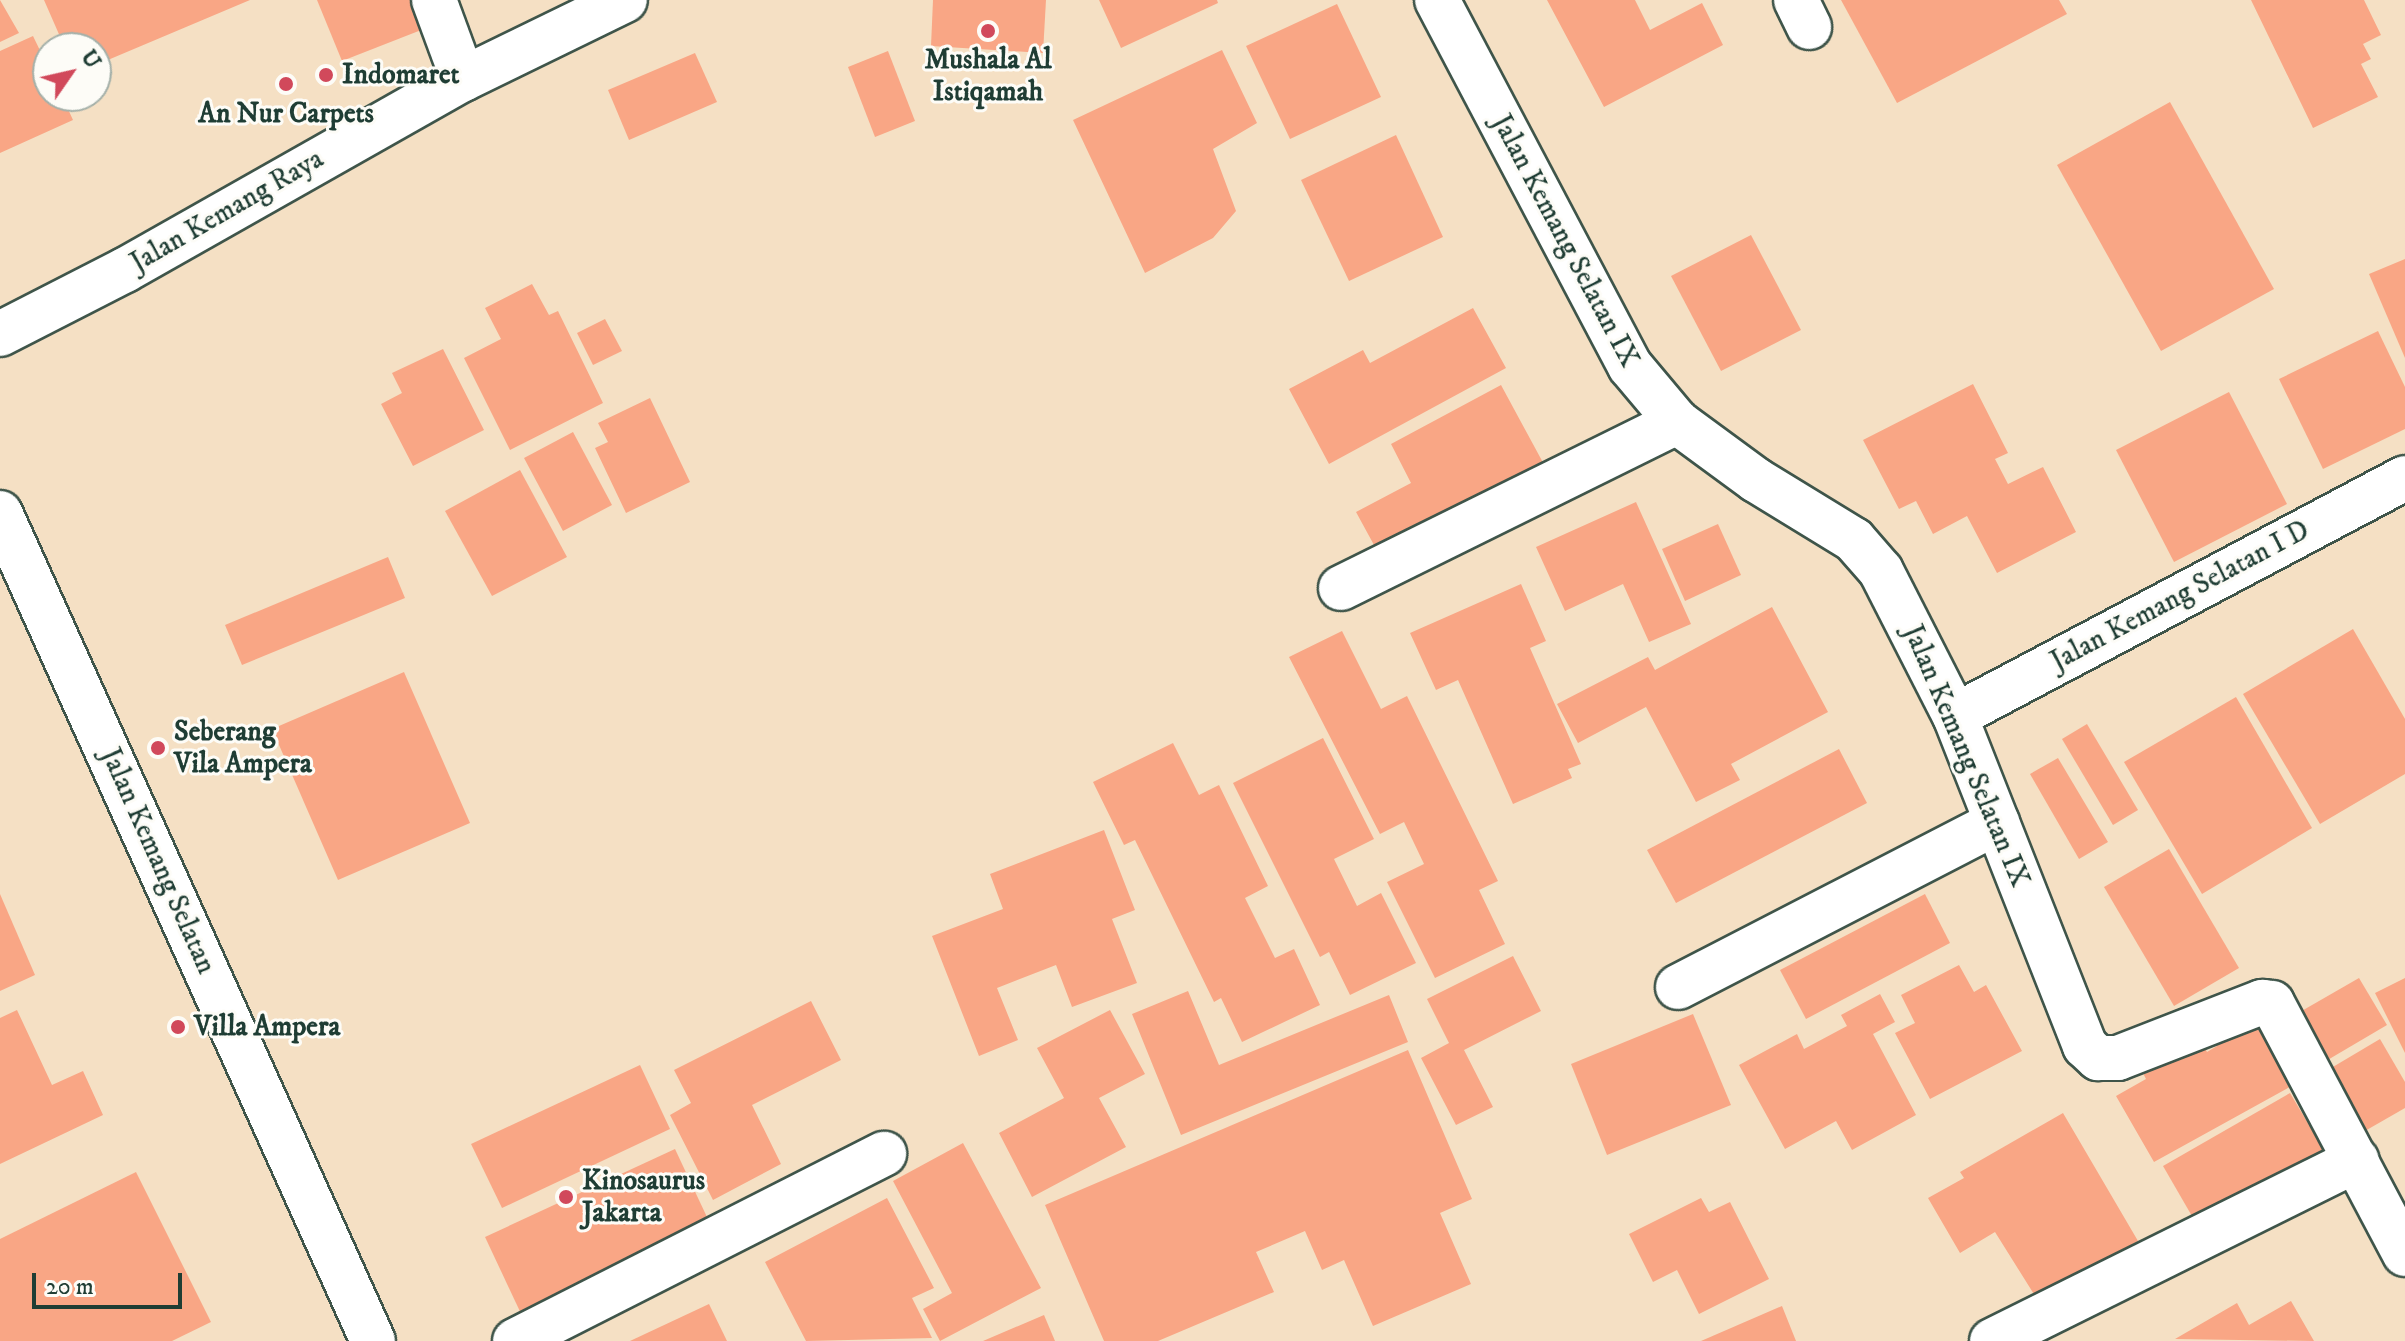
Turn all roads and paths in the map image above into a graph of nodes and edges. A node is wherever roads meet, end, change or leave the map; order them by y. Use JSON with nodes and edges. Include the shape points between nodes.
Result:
{"nodes":[{"id":1,"x":434,"y":0,"type":"edge"},
{"id":2,"x":625,"y":0,"type":"edge"},
{"id":3,"x":1437,"y":0,"type":"edge"},
{"id":4,"x":463,"y":79,"type":"junction"},
{"id":5,"x":0,"y":334,"type":"edge"},
{"id":6,"x":1677,"y":422,"type":"junction"},
{"id":7,"x":2405,"y":478,"type":"edge"},
{"id":8,"x":0,"y":513,"type":"edge"},
{"id":9,"x":15,"y":580,"type":"edge"},
{"id":10,"x":1341,"y":588,"type":"dead end"},
{"id":11,"x":1955,"y":716,"type":"junction"},
{"id":12,"x":1997,"y":822,"type":"junction"},
{"id":13,"x":1678,"y":987,"type":"dead end"},
{"id":14,"x":884,"y":1154,"type":"dead end"},
{"id":15,"x":2357,"y":1160,"type":"junction"},
{"id":16,"x":2405,"y":1254,"type":"edge"},
{"id":17,"x":362,"y":1337,"type":"edge"},
{"id":18,"x":515,"y":1341,"type":"edge"},
{"id":19,"x":1992,"y":1341,"type":"edge"}],
"edges":[{"from":1,"to":4,"type":"street"},
{"from":2,"to":4,"type":"street","name":"Jalan Kemang Raya"},
{"from":3,"to":6,"type":"street","name":"Jalan Kemang Selatan IX","via":[[1630,366]]},
{"from":4,"to":5,"type":"street","name":"Jalan Kemang Raya","via":[[125,270]]},
{"from":6,"to":10,"type":"street"},
{"from":6,"to":11,"type":"street","name":"Jalan Kemang Selatan IX","via":[[1756,480],[1854,540],[1881,571]]},
{"from":7,"to":11,"type":"street","name":"Jalan Kemang Selatan I D"},
{"from":8,"to":9,"type":"street","name":"Jalan Kemang Selatan"},
{"from":9,"to":17,"type":"street","name":"Jalan Kemang Selatan"},
{"from":11,"to":12,"type":"street","name":"Jalan Kemang Selatan IX"},
{"from":12,"to":13,"type":"street"},
{"from":12,"to":15,"type":"street","name":"Jalan Kemang Selatan IX","via":[[2092,1055],[2118,1058],[2262,1002],[2272,1003]]},
{"from":14,"to":18,"type":"street"},
{"from":15,"to":16,"type":"street","name":"Jalan Kemang Selatan IX"},
{"from":15,"to":19,"type":"street"}]}
